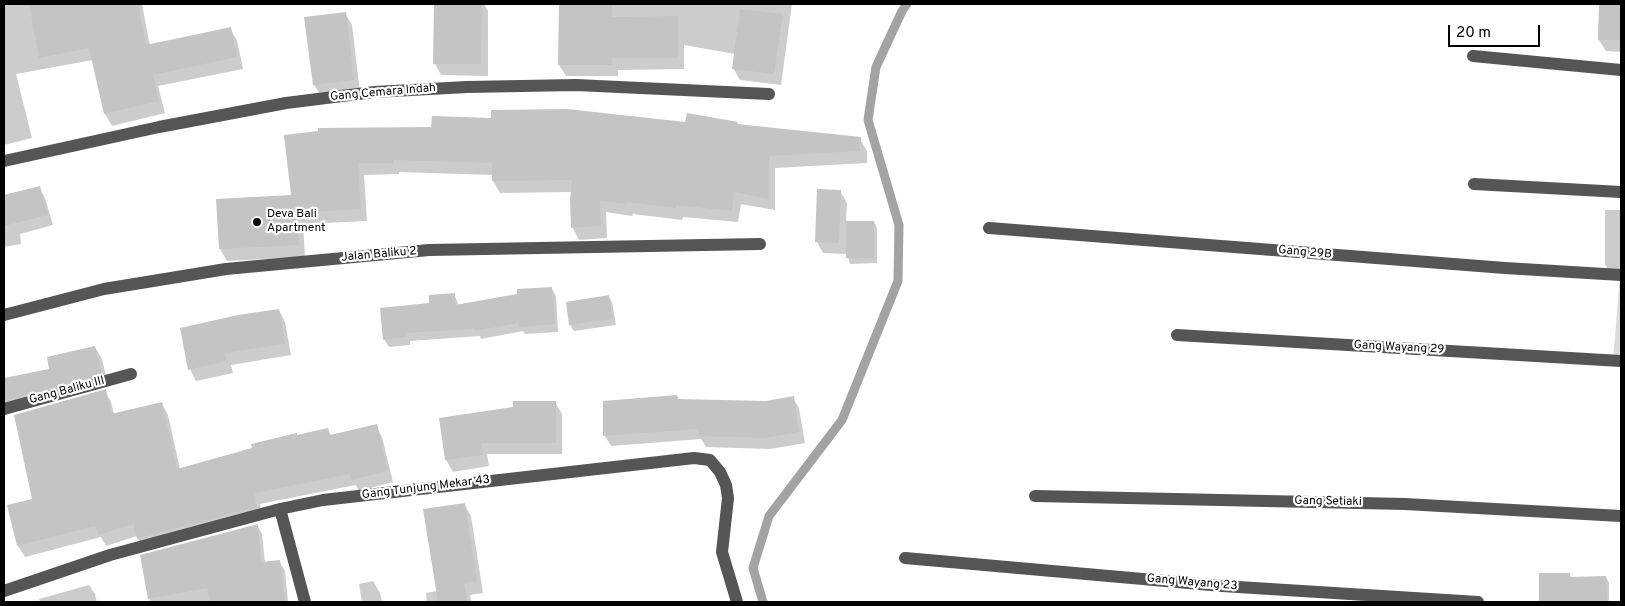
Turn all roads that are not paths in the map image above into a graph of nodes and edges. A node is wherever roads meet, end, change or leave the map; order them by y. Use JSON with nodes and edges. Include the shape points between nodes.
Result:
{"nodes":[{"id":1,"x":1473,"y":56,"type":"dead end"},
{"id":2,"x":1621,"y":70,"type":"edge"},
{"id":3,"x":769,"y":94,"type":"dead end"},
{"id":4,"x":4,"y":161,"type":"edge"},
{"id":5,"x":1474,"y":184,"type":"dead end"},
{"id":6,"x":1621,"y":192,"type":"edge"},
{"id":7,"x":989,"y":228,"type":"dead end"},
{"id":8,"x":760,"y":244,"type":"dead end"},
{"id":9,"x":1621,"y":275,"type":"edge"},
{"id":10,"x":4,"y":315,"type":"edge"},
{"id":11,"x":1177,"y":335,"type":"dead end"},
{"id":12,"x":1621,"y":361,"type":"edge"},
{"id":13,"x":131,"y":374,"type":"dead end"},
{"id":14,"x":4,"y":409,"type":"edge"},
{"id":15,"x":1035,"y":496,"type":"dead end"},
{"id":16,"x":280,"y":509,"type":"junction"},
{"id":17,"x":1621,"y":516,"type":"edge"},
{"id":18,"x":905,"y":558,"type":"dead end"},
{"id":19,"x":4,"y":591,"type":"edge"},
{"id":20,"x":305,"y":602,"type":"edge"},
{"id":21,"x":737,"y":602,"type":"edge"},
{"id":22,"x":1478,"y":602,"type":"edge"}],
"edges":[{"from":1,"to":2,"type":"street"},
{"from":3,"to":4,"type":"street","name":"Gang Cemara Indah","via":[[576,85],[374,92],[277,105]]},
{"from":5,"to":6,"type":"street"},
{"from":7,"to":9,"type":"street","name":"Gang 29B"},
{"from":8,"to":10,"type":"street","name":"Jalan Baliku 2","via":[[429,250],[244,267],[104,289]]},
{"from":11,"to":12,"type":"street","name":"Gang Wayang 29"},
{"from":13,"to":14,"type":"street","name":"Gang Baliku III"},
{"from":15,"to":17,"type":"street","name":"Gang Setiaki","via":[[1405,504]]},
{"from":16,"to":19,"type":"street","name":"Gang Tunjung Mekar 43","via":[[110,555]]},
{"from":16,"to":20,"type":"street"},
{"from":16,"to":21,"type":"street","name":"Gang Tunjung Mekar 43","via":[[323,500],[575,471],[694,458],[710,460],[726,485],[728,498],[722,552]]},
{"from":18,"to":22,"type":"street","name":"Gang Wayang 23","via":[[1222,586]]}]}
